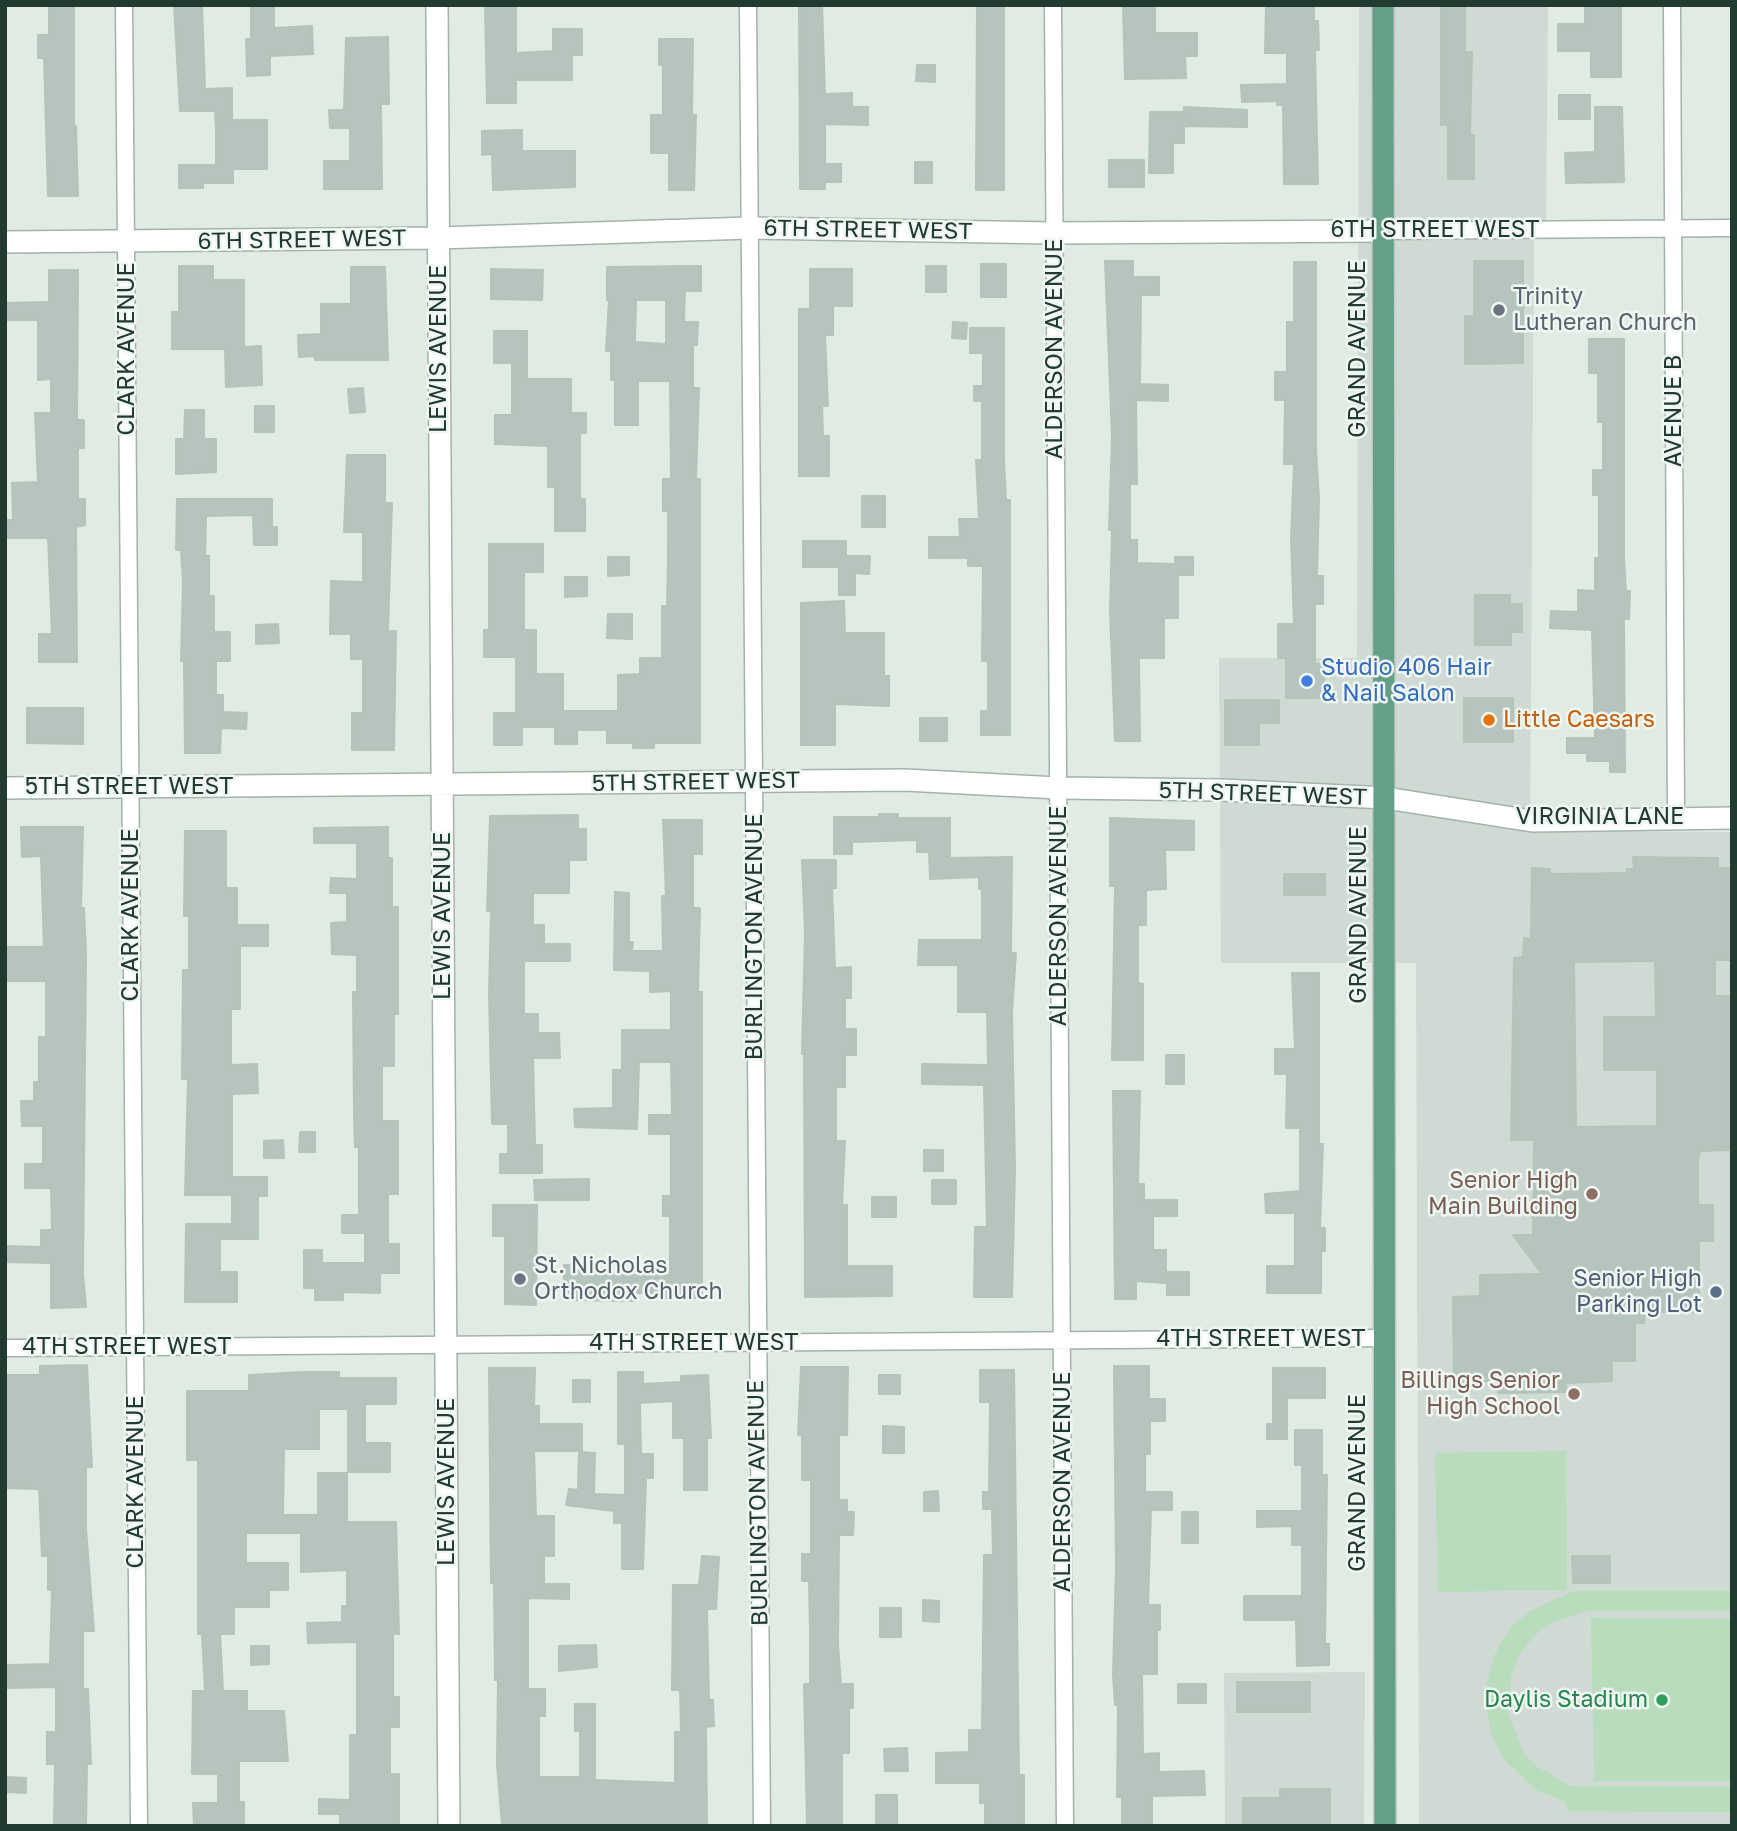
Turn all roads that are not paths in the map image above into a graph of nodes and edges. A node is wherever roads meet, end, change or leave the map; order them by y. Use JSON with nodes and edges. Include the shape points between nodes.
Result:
{"nodes":[{"id":1,"x":124,"y":5,"type":"edge"},
{"id":2,"x":436,"y":5,"type":"edge"},
{"id":3,"x":748,"y":5,"type":"edge"},
{"id":4,"x":1053,"y":5,"type":"edge"},
{"id":5,"x":1383,"y":5,"type":"edge"},
{"id":6,"x":1672,"y":5,"type":"edge"},
{"id":7,"x":750,"y":228,"type":"junction"},
{"id":8,"x":1732,"y":228,"type":"edge"},
{"id":9,"x":1673,"y":229,"type":"junction"},
{"id":10,"x":1384,"y":231,"type":"junction"},
{"id":11,"x":1055,"y":233,"type":"junction"},
{"id":12,"x":438,"y":237,"type":"junction"},
{"id":13,"x":5,"y":242,"type":"edge"},
{"id":14,"x":126,"y":242,"type":"junction"},
{"id":15,"x":754,"y":781,"type":"junction"},
{"id":16,"x":442,"y":784,"type":"junction"},
{"id":17,"x":130,"y":787,"type":"junction"},
{"id":18,"x":5,"y":788,"type":"edge"},
{"id":19,"x":1058,"y":788,"type":"junction"},
{"id":20,"x":1386,"y":799,"type":"junction"},
{"id":21,"x":1676,"y":818,"type":"junction"},
{"id":22,"x":1732,"y":818,"type":"edge"},
{"id":23,"x":1384,"y":1338,"type":"junction"},
{"id":24,"x":1062,"y":1340,"type":"junction"},
{"id":25,"x":757,"y":1343,"type":"junction"},
{"id":26,"x":446,"y":1345,"type":"junction"},
{"id":27,"x":5,"y":1348,"type":"edge"},
{"id":28,"x":135,"y":1348,"type":"junction"},
{"id":29,"x":139,"y":1826,"type":"edge"},
{"id":30,"x":449,"y":1826,"type":"edge"},
{"id":31,"x":762,"y":1826,"type":"edge"},
{"id":32,"x":1065,"y":1826,"type":"edge"},
{"id":33,"x":1385,"y":1826,"type":"edge"}],
"edges":[{"from":1,"to":14,"type":"street","name":"CLARK AVENUE"},
{"from":2,"to":12,"type":"street","name":"LEWIS AVENUE"},
{"from":3,"to":7,"type":"street","name":"BURLINGTON AVENUE"},
{"from":4,"to":11,"type":"street","name":"ALDERSON AVENUE"},
{"from":5,"to":10,"type":"main road","name":"GRAND AVENUE"},
{"from":6,"to":9,"type":"street","name":"AVENUE B"},
{"from":7,"to":11,"type":"street","name":"6TH STREET WEST"},
{"from":7,"to":12,"type":"street","name":"6TH STREET WEST"},
{"from":7,"to":15,"type":"street","name":"BURLINGTON AVENUE"},
{"from":8,"to":9,"type":"street","name":"6TH STREET WEST"},
{"from":9,"to":10,"type":"street","name":"6TH STREET WEST"},
{"from":9,"to":21,"type":"street","name":"AVENUE B"},
{"from":10,"to":11,"type":"street","name":"6TH STREET WEST"},
{"from":10,"to":20,"type":"main road","name":"GRAND AVENUE"},
{"from":11,"to":19,"type":"street","name":"ALDERSON AVENUE"},
{"from":12,"to":14,"type":"street","name":"6TH STREET WEST"},
{"from":12,"to":16,"type":"street","name":"LEWIS AVENUE"},
{"from":13,"to":14,"type":"street","name":"6TH STREET WEST"},
{"from":14,"to":17,"type":"street","name":"CLARK AVENUE"},
{"from":15,"to":16,"type":"street","name":"5TH STREET WEST"},
{"from":15,"to":19,"type":"street","name":"5TH STREET WEST","via":[[905,780]]},
{"from":15,"to":25,"type":"street","name":"BURLINGTON AVENUE"},
{"from":16,"to":17,"type":"street","name":"5TH STREET WEST"},
{"from":16,"to":26,"type":"street","name":"LEWIS AVENUE"},
{"from":17,"to":18,"type":"street","name":"5TH STREET WEST"},
{"from":17,"to":28,"type":"street","name":"CLARK AVENUE"},
{"from":19,"to":20,"type":"street","name":"5TH STREET WEST"},
{"from":19,"to":24,"type":"street","name":"ALDERSON AVENUE"},
{"from":20,"to":21,"type":"street","name":"VIRGINIA LANE","via":[[1532,821]]},
{"from":20,"to":23,"type":"main road","name":"GRAND AVENUE"},
{"from":21,"to":22,"type":"street","name":"VIRGINIA LANE"},
{"from":23,"to":24,"type":"street","name":"4TH STREET WEST"},
{"from":23,"to":33,"type":"main road","name":"GRAND AVENUE"},
{"from":24,"to":25,"type":"street","name":"4TH STREET WEST"},
{"from":24,"to":32,"type":"street","name":"ALDERSON AVENUE"},
{"from":25,"to":26,"type":"street","name":"4TH STREET WEST"},
{"from":25,"to":31,"type":"street","name":"BURLINGTON AVENUE"},
{"from":26,"to":28,"type":"street","name":"4TH STREET WEST"},
{"from":26,"to":30,"type":"street","name":"LEWIS AVENUE"},
{"from":27,"to":28,"type":"street","name":"4TH STREET WEST"},
{"from":28,"to":29,"type":"street","name":"CLARK AVENUE"}]}
